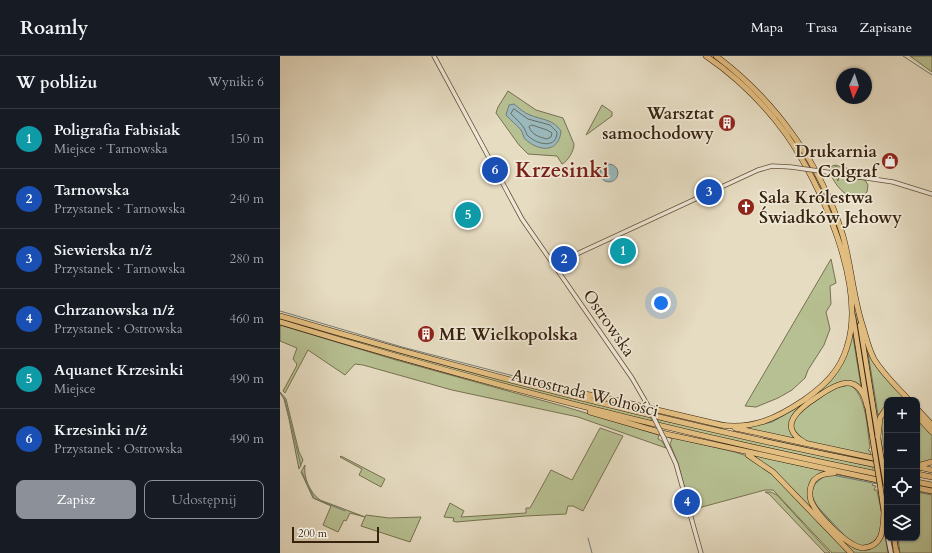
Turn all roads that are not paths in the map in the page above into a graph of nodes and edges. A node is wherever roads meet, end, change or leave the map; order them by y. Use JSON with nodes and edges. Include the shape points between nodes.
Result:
{"nodes":[{"id":1,"x":434,"y":56,"type":"edge"},
{"id":2,"x":706,"y":56,"type":"edge"},
{"id":3,"x":716,"y":56,"type":"edge"},
{"id":4,"x":932,"y":194,"type":"edge"},
{"id":5,"x":553,"y":265,"type":"junction"},
{"id":6,"x":852,"y":305,"type":"junction"},
{"id":7,"x":280,"y":316,"type":"edge"},
{"id":8,"x":859,"y":317,"type":"junction"},
{"id":9,"x":280,"y":322,"type":"edge"},
{"id":10,"x":527,"y":385,"type":"junction"},
{"id":11,"x":906,"y":397,"type":"edge"},
{"id":12,"x":567,"y":403,"type":"junction"},
{"id":13,"x":867,"y":406,"type":"junction"},
{"id":14,"x":884,"y":412,"type":"edge"},
{"id":15,"x":920,"y":412,"type":"edge"},
{"id":16,"x":920,"y":419,"type":"edge"},
{"id":17,"x":720,"y":425,"type":"junction"},
{"id":18,"x":932,"y":425,"type":"edge"},
{"id":19,"x":932,"y":432,"type":"edge"},
{"id":20,"x":878,"y":437,"type":"junction"},
{"id":21,"x":810,"y":445,"type":"junction"},
{"id":22,"x":728,"y":449,"type":"junction"},
{"id":23,"x":884,"y":460,"type":"edge"},
{"id":24,"x":932,"y":462,"type":"edge"},
{"id":25,"x":920,"y":466,"type":"edge"},
{"id":26,"x":884,"y":467,"type":"edge"},
{"id":27,"x":920,"y":468,"type":"edge"},
{"id":28,"x":884,"y":470,"type":"edge"},
{"id":29,"x":932,"y":470,"type":"edge"},
{"id":30,"x":843,"y":474,"type":"junction"},
{"id":31,"x":884,"y":475,"type":"edge"},
{"id":32,"x":920,"y":475,"type":"edge"},
{"id":33,"x":932,"y":477,"type":"edge"},
{"id":34,"x":884,"y":483,"type":"edge"},
{"id":35,"x":920,"y":483,"type":"edge"},
{"id":36,"x":932,"y":485,"type":"edge"},
{"id":37,"x":920,"y":489,"type":"edge"},
{"id":38,"x":932,"y":491,"type":"edge"},
{"id":39,"x":884,"y":512,"type":"joint"},
{"id":40,"x":889,"y":541,"type":"edge"},
{"id":41,"x":895,"y":541,"type":"edge"},
{"id":42,"x":897,"y":552,"type":"edge"},
{"id":43,"x":701,"y":553,"type":"edge"},
{"id":44,"x":851,"y":553,"type":"edge"},
{"id":45,"x":891,"y":553,"type":"edge"}],
"edges":[{"from":1,"to":5,"type":"street","name":"Ostrowska","via":[[522,219]]},
{"from":2,"to":6,"type":"highway","via":[[760,103],[785,133],[806,165],[837,235]]},
{"from":3,"to":8,"type":"highway","via":[[743,78],[770,106],[797,140],[818,175],[843,236]]},
{"from":4,"to":5,"type":"street","bridge":true,"via":[[888,181],[772,166],[758,170]]},
{"from":5,"to":43,"type":"street","name":"Ostrowska","bridge":true,"via":[[635,383],[664,438],[677,468]]},
{"from":6,"to":13,"type":"highway"},
{"from":6,"to":17,"type":"highway","via":[[847,346],[838,368],[824,385],[793,408],[771,420],[748,426]]},
{"from":7,"to":10,"type":"highway","name":"Autostrada Wolności"},
{"from":8,"to":11,"type":"highway","via":[[874,359]]},
{"from":8,"to":20,"type":"highway"},
{"from":9,"to":12,"type":"highway","name":"Autostrada Wolności","via":[[434,368]]},
{"from":10,"to":17,"type":"highway","via":[[599,397]]},
{"from":10,"to":26,"type":"highway","name":"Autostrada Wolności","via":[[726,433]]},
{"from":12,"to":22,"type":"highway","via":[[646,429]]},
{"from":12,"to":31,"type":"highway","name":"Autostrada Wolności"},
{"from":13,"to":21,"type":"highway","via":[[860,389],[846,382],[833,386],[805,405],[794,415],[792,428],[798,438]]},
{"from":13,"to":39,"type":"highway","bridge":true},
{"from":14,"to":20,"type":"highway","via":[[880,418]]},
{"from":15,"to":18,"type":"highway"},
{"from":16,"to":19,"type":"highway"},
{"from":17,"to":21,"type":"highway"},
{"from":20,"to":28,"type":"highway","bridge":true},
{"from":21,"to":23,"type":"highway"},
{"from":22,"to":30,"type":"highway"},
{"from":22,"to":44,"type":"highway","via":[[752,457],[768,468]]},
{"from":24,"to":25,"type":"highway"},
{"from":27,"to":29,"type":"highway"},
{"from":30,"to":34,"type":"highway"},
{"from":30,"to":39,"type":"highway","via":[[826,473],[818,477],[812,484],[810,495],[817,510],[845,540],[860,548],[868,548],[875,544],[882,534]]},
{"from":32,"to":33,"type":"highway"},
{"from":35,"to":36,"type":"highway"},
{"from":37,"to":38,"type":"highway"},
{"from":40,"to":45,"type":"main road"},
{"from":41,"to":42,"type":"highway"}]}
